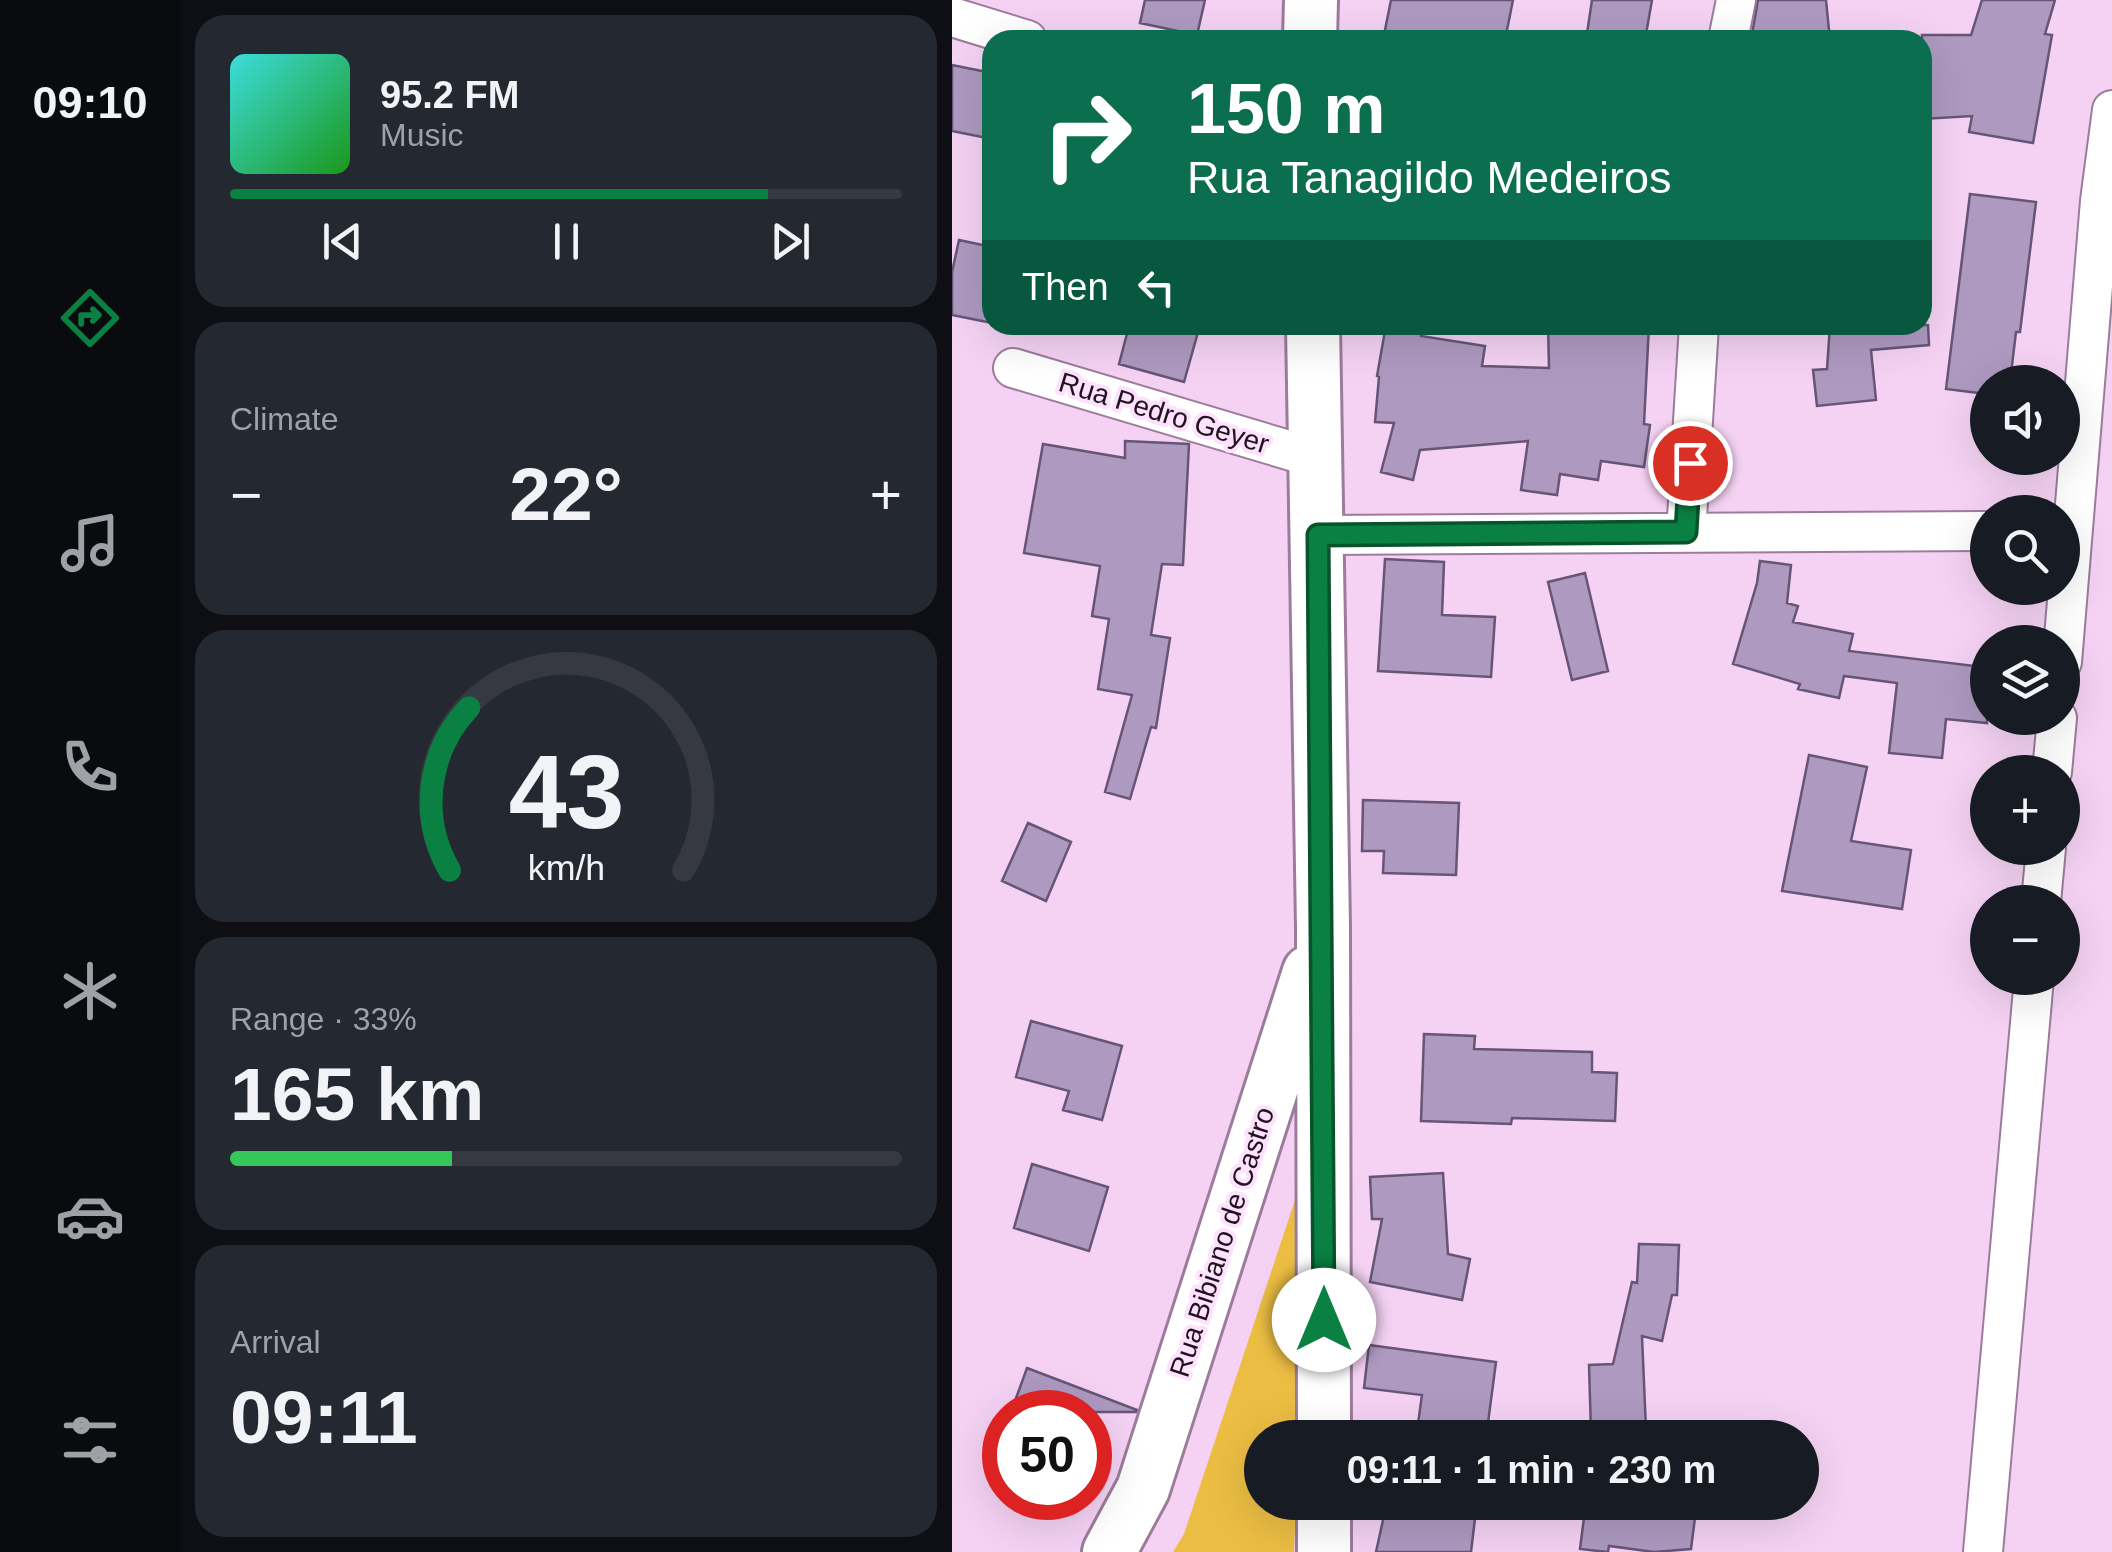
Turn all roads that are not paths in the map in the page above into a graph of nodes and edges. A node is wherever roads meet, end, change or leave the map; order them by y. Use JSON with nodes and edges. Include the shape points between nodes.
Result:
{"nodes":[{"id":1,"x":1311,"y":0,"type":"edge"},
{"id":2,"x":1736,"y":0,"type":"edge"},
{"id":3,"x":952,"y":18,"type":"edge"},
{"id":4,"x":993,"y":30,"type":"edge"},
{"id":5,"x":1310,"y":30,"type":"edge"},
{"id":6,"x":1730,"y":30,"type":"edge"},
{"id":7,"x":2112,"y":110,"type":"edge"},
{"id":8,"x":1313,"y":335,"type":"edge"},
{"id":9,"x":1698,"y":335,"type":"edge"},
{"id":10,"x":1013,"y":368,"type":"dead end"},
{"id":11,"x":1315,"y":458,"type":"junction"},
{"id":12,"x":2072,"y":495,"type":"edge"},
{"id":13,"x":1970,"y":530,"type":"edge"},
{"id":14,"x":1686,"y":532,"type":"junction"},
{"id":15,"x":1318,"y":535,"type":"junction"},
{"id":16,"x":1323,"y":928,"type":"junction"},
{"id":17,"x":2033,"y":995,"type":"edge"},
{"id":18,"x":1324,"y":1420,"type":"edge"},
{"id":19,"x":1324,"y":1520,"type":"edge"},
{"id":20,"x":1109,"y":1552,"type":"edge"},
{"id":21,"x":1324,"y":1552,"type":"edge"},
{"id":22,"x":1984,"y":1552,"type":"edge"}],
"edges":[{"from":1,"to":5,"type":"main road"},
{"from":2,"to":6,"type":"street"},
{"from":3,"to":4,"type":"street"},
{"from":7,"to":12,"type":"street"},
{"from":8,"to":11,"type":"main road"},
{"from":9,"to":14,"type":"street"},
{"from":10,"to":11,"type":"street","name":"Rua Pedro Geyer"},
{"from":11,"to":15,"type":"main road"},
{"from":13,"to":14,"type":"street"},
{"from":14,"to":15,"type":"street"},
{"from":15,"to":16,"type":"main road"},
{"from":16,"to":18,"type":"main road"},
{"from":16,"to":20,"type":"main road","name":"Rua Bibiano de Castro","via":[[1143,1489]]},
{"from":17,"to":22,"type":"street"},
{"from":19,"to":21,"type":"main road"}]}
